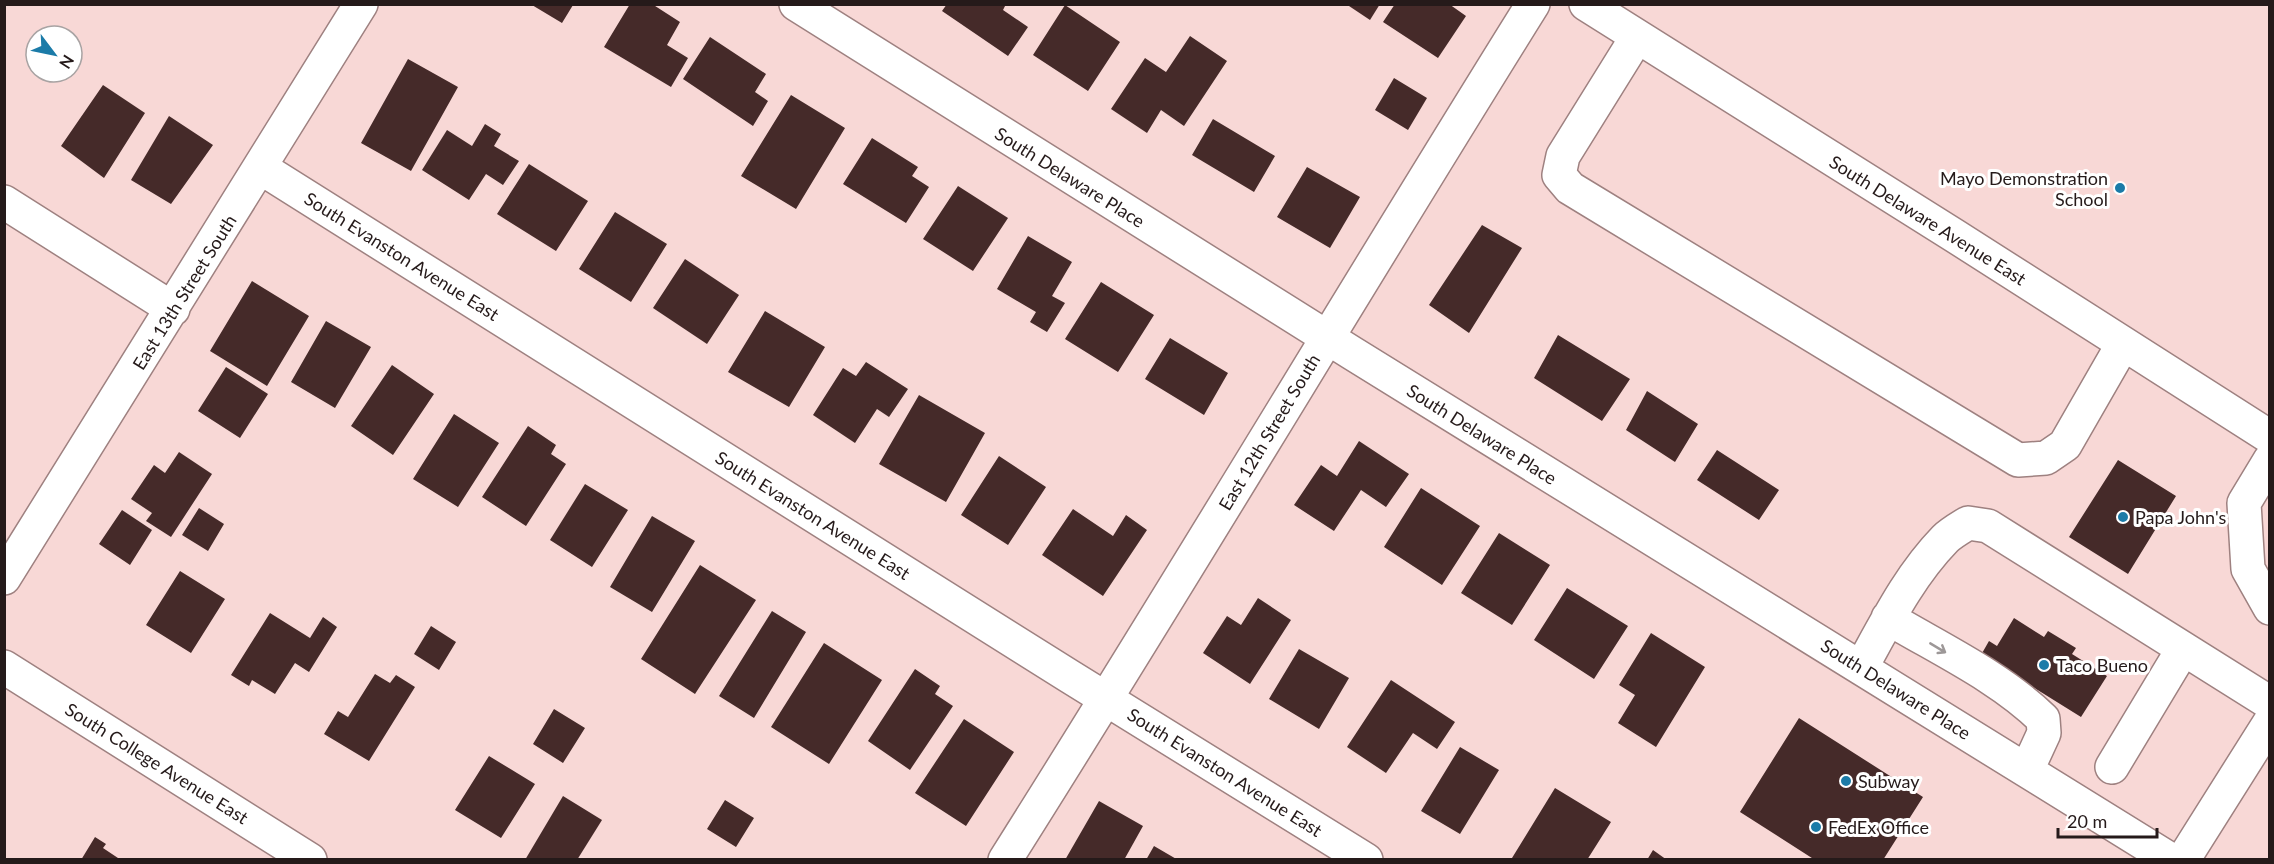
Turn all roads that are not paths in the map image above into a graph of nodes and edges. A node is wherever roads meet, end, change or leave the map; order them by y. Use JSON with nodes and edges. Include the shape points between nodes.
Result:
{"nodes":[{"id":1,"x":361,"y":4,"type":"edge"},
{"id":2,"x":796,"y":4,"type":"edge"},
{"id":3,"x":1533,"y":4,"type":"edge"},
{"id":4,"x":1586,"y":4,"type":"edge"},
{"id":5,"x":1637,"y":37,"type":"junction"},
{"id":6,"x":261,"y":168,"type":"junction"},
{"id":7,"x":4,"y":202,"type":"edge"},
{"id":8,"x":173,"y":309,"type":"junction"},
{"id":9,"x":1326,"y":337,"type":"junction"},
{"id":10,"x":2123,"y":344,"type":"junction"},
{"id":11,"x":2270,"y":437,"type":"edge"},
{"id":12,"x":2270,"y":460,"type":"edge"},
{"id":13,"x":4,"y":578,"type":"edge"},
{"id":14,"x":2270,"y":608,"type":"edge"},
{"id":15,"x":1888,"y":618,"type":"junction"},
{"id":16,"x":2183,"y":649,"type":"junction"},
{"id":17,"x":4,"y":667,"type":"edge"},
{"id":18,"x":1861,"y":668,"type":"junction"},
{"id":19,"x":1107,"y":699,"type":"junction"},
{"id":20,"x":2270,"y":703,"type":"edge"},
{"id":21,"x":2270,"y":722,"type":"edge"},
{"id":22,"x":2112,"y":767,"type":"dead end"},
{"id":23,"x":2027,"y":771,"type":"junction"},
{"id":24,"x":310,"y":860,"type":"edge"},
{"id":25,"x":1005,"y":860,"type":"edge"},
{"id":26,"x":1366,"y":860,"type":"edge"},
{"id":27,"x":2171,"y":860,"type":"edge"},
{"id":28,"x":2183,"y":860,"type":"edge"}],
"edges":[{"from":1,"to":6,"type":"street","name":"East 13th Street South"},
{"from":2,"to":9,"type":"street","name":"South Delaware Place"},
{"from":3,"to":9,"type":"street","name":"East 12th Street South"},
{"from":4,"to":5,"type":"street","name":"South Delaware Avenue East"},
{"from":5,"to":10,"type":"street","name":"South Delaware Avenue East"},
{"from":5,"to":10,"type":"street","via":[[1563,156],[1559,175],[1570,188],[2018,460],[2046,458],[2065,445]]},
{"from":6,"to":8,"type":"street","name":"East 13th Street South"},
{"from":6,"to":19,"type":"street","name":"South Evanston Avenue East"},
{"from":7,"to":8,"type":"street"},
{"from":8,"to":13,"type":"street","name":"East 13th Street South"},
{"from":9,"to":18,"type":"street","name":"South Delaware Place"},
{"from":9,"to":19,"type":"street","name":"East 12th Street South"},
{"from":10,"to":11,"type":"street","name":"South Delaware Avenue East"},
{"from":12,"to":14,"type":"street","via":[[2244,504],[2248,569]]},
{"from":15,"to":16,"type":"street","via":[[1946,537],[1968,523],[1988,526]]},
{"from":15,"to":18,"type":"street"},
{"from":15,"to":23,"type":"street","one_way":true,"via":[[1997,682],[2043,719],[2044,733]]},
{"from":16,"to":20,"type":"street"},
{"from":16,"to":22,"type":"street"},
{"from":17,"to":24,"type":"street","name":"South College Avenue East"},
{"from":18,"to":23,"type":"street","name":"South Delaware Place"},
{"from":19,"to":25,"type":"street","name":"East 12th Street South"},
{"from":19,"to":26,"type":"street","name":"South Evanston Avenue East"},
{"from":21,"to":28,"type":"street"},
{"from":23,"to":27,"type":"street","name":"South Delaware Place"}]}
